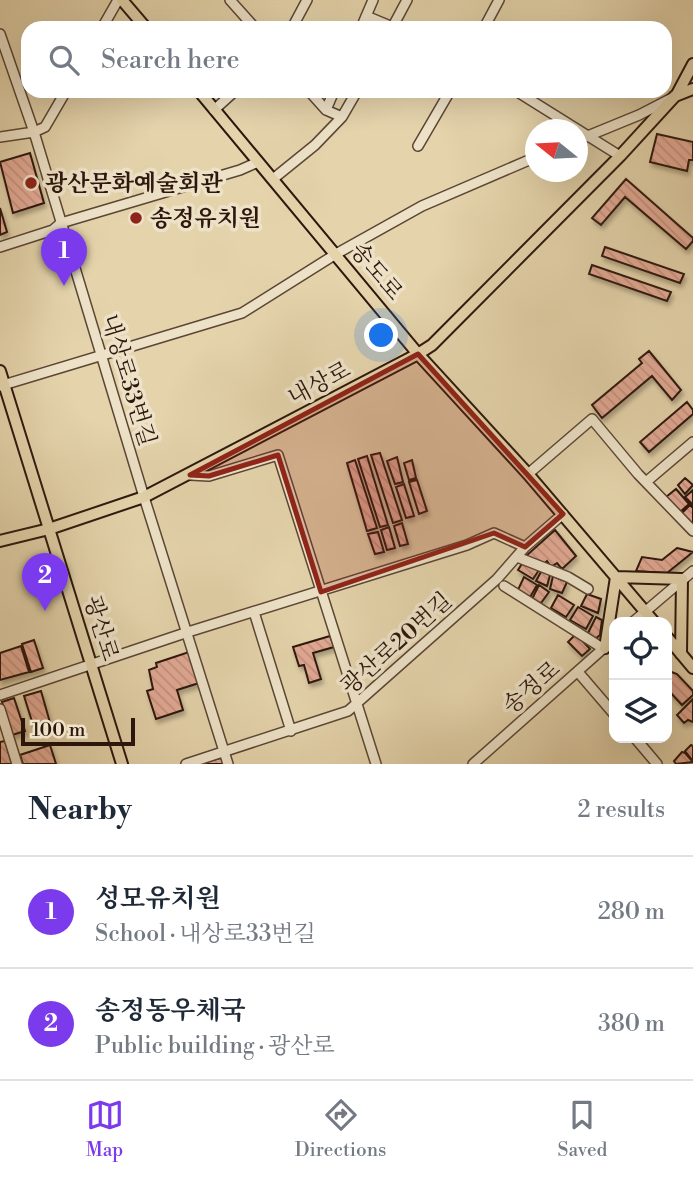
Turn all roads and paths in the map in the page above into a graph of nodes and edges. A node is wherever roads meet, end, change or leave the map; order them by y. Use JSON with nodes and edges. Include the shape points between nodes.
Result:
{"nodes":[{"id":1,"x":230,"y":0,"type":"edge"},
{"id":2,"x":307,"y":0,"type":"edge"},
{"id":3,"x":373,"y":0,"type":"edge"},
{"id":4,"x":407,"y":0,"type":"edge"},
{"id":5,"x":499,"y":0,"type":"edge"},
{"id":6,"x":125,"y":1,"type":"edge"},
{"id":7,"x":366,"y":16,"type":"junction"},
{"id":8,"x":108,"y":21,"type":"edge"},
{"id":9,"x":141,"y":21,"type":"edge"},
{"id":10,"x":248,"y":21,"type":"edge"},
{"id":11,"x":296,"y":21,"type":"edge"},
{"id":12,"x":364,"y":21,"type":"edge"},
{"id":13,"x":377,"y":21,"type":"edge"},
{"id":14,"x":396,"y":21,"type":"edge"},
{"id":15,"x":488,"y":21,"type":"edge"},
{"id":16,"x":0,"y":34,"type":"edge"},
{"id":17,"x":693,"y":64,"type":"edge"},
{"id":18,"x":693,"y":89,"type":"edge"},
{"id":19,"x":21,"y":95,"type":"edge"},
{"id":20,"x":675,"y":96,"type":"junction"},
{"id":21,"x":672,"y":97,"type":"edge"},
{"id":22,"x":22,"y":98,"type":"edge"},
{"id":23,"x":62,"y":98,"type":"edge"},
{"id":24,"x":205,"y":98,"type":"edge"},
{"id":25,"x":227,"y":98,"type":"edge"},
{"id":26,"x":315,"y":98,"type":"edge"},
{"id":27,"x":331,"y":98,"type":"edge"},
{"id":28,"x":353,"y":98,"type":"edge"},
{"id":29,"x":446,"y":98,"type":"edge"},
{"id":30,"x":527,"y":98,"type":"edge"},
{"id":31,"x":671,"y":98,"type":"edge"},
{"id":32,"x":214,"y":110,"type":"junction"},
{"id":33,"x":326,"y":110,"type":"junction"},
{"id":34,"x":342,"y":117,"type":"junction"},
{"id":35,"x":34,"y":132,"type":"junction"},
{"id":36,"x":589,"y":136,"type":"junction"},
{"id":37,"x":0,"y":137,"type":"edge"},
{"id":38,"x":418,"y":146,"type":"dead end"},
{"id":39,"x":620,"y":156,"type":"junction"},
{"id":40,"x":258,"y":162,"type":"junction"},
{"id":41,"x":525,"y":162,"type":"edge"},
{"id":42,"x":273,"y":179,"type":"junction"},
{"id":43,"x":61,"y":223,"type":"junction"},
{"id":44,"x":0,"y":247,"type":"edge"},
{"id":45,"x":336,"y":254,"type":"junction"},
{"id":46,"x":102,"y":354,"type":"junction"},
{"id":47,"x":418,"y":354,"type":"junction"},
{"id":48,"x":0,"y":371,"type":"edge"},
{"id":49,"x":2,"y":385,"type":"edge"},
{"id":50,"x":693,"y":442,"type":"edge"},
{"id":51,"x":528,"y":474,"type":"junction"},
{"id":52,"x":190,"y":475,"type":"junction"},
{"id":53,"x":646,"y":482,"type":"junction"},
{"id":54,"x":144,"y":497,"type":"junction"},
{"id":55,"x":563,"y":514,"type":"junction"},
{"id":56,"x":49,"y":528,"type":"junction"},
{"id":57,"x":693,"y":531,"type":"edge"},
{"id":58,"x":0,"y":541,"type":"edge"},
{"id":59,"x":525,"y":547,"type":"junction"},
{"id":60,"x":517,"y":557,"type":"junction"},
{"id":61,"x":693,"y":571,"type":"edge"},
{"id":62,"x":616,"y":576,"type":"junction"},
{"id":63,"x":682,"y":579,"type":"junction"},
{"id":64,"x":504,"y":586,"type":"dead end"},
{"id":65,"x":588,"y":589,"type":"dead end"},
{"id":66,"x":321,"y":592,"type":"junction"},
{"id":67,"x":645,"y":611,"type":"junction"},
{"id":68,"x":254,"y":612,"type":"junction"},
{"id":69,"x":638,"y":617,"type":"edge"},
{"id":70,"x":650,"y":617,"type":"edge"},
{"id":71,"x":188,"y":632,"type":"junction"},
{"id":72,"x":672,"y":643,"type":"edge"},
{"id":73,"x":608,"y":648,"type":"edge"},
{"id":74,"x":672,"y":652,"type":"edge"},
{"id":75,"x":681,"y":653,"type":"junction"},
{"id":76,"x":91,"y":664,"type":"junction"},
{"id":77,"x":693,"y":668,"type":"edge"},
{"id":78,"x":578,"y":672,"type":"junction"},
{"id":79,"x":0,"y":695,"type":"edge"},
{"id":80,"x":356,"y":705,"type":"junction"},
{"id":81,"x":609,"y":708,"type":"edge"},
{"id":82,"x":0,"y":709,"type":"edge"},
{"id":83,"x":290,"y":731,"type":"junction"},
{"id":84,"x":639,"y":743,"type":"edge"},
{"id":85,"x":224,"y":752,"type":"junction"},
{"id":86,"x":479,"y":762,"type":"edge"},
{"id":87,"x":17,"y":764,"type":"edge"},
{"id":88,"x":122,"y":764,"type":"edge"},
{"id":89,"x":186,"y":764,"type":"edge"},
{"id":90,"x":228,"y":764,"type":"edge"},
{"id":91,"x":376,"y":764,"type":"edge"},
{"id":92,"x":657,"y":764,"type":"edge"}],
"edges":[{"from":1,"to":10,"type":"street"},
{"from":2,"to":11,"type":"street"},
{"from":3,"to":7,"type":"street"},
{"from":4,"to":14,"type":"street"},
{"from":5,"to":15,"type":"street"},
{"from":6,"to":8,"type":"street"},
{"from":6,"to":9,"type":"main road"},
{"from":7,"to":12,"type":"street"},
{"from":7,"to":13,"type":"street"},
{"from":16,"to":19,"type":"street","name":"내상로33번길"},
{"from":17,"to":20,"type":"main road"},
{"from":18,"to":20,"type":"main road","name":"내상로"},
{"from":20,"to":21,"type":"street"},
{"from":20,"to":39,"type":"main road","name":"내상로"},
{"from":22,"to":35,"type":"street","name":"내상로33번길"},
{"from":23,"to":35,"type":"street","via":[[45,127]]},
{"from":24,"to":32,"type":"main road","name":"송도로"},
{"from":25,"to":32,"type":"street"},
{"from":26,"to":33,"type":"street"},
{"from":27,"to":33,"type":"street"},
{"from":28,"to":34,"type":"street"},
{"from":29,"to":38,"type":"street"},
{"from":30,"to":36,"type":"street"},
{"from":31,"to":36,"type":"street"},
{"from":32,"to":40,"type":"main road","name":"송도로"},
{"from":33,"to":34,"type":"street"},
{"from":34,"to":42,"type":"street"},
{"from":35,"to":37,"type":"street"},
{"from":35,"to":43,"type":"street","name":"내상로33번길"},
{"from":36,"to":39,"type":"street"},
{"from":39,"to":47,"type":"main road","name":"내상로"},
{"from":40,"to":42,"type":"main road","name":"송도로"},
{"from":40,"to":43,"type":"street"},
{"from":41,"to":45,"type":"street","via":[[422,206]]},
{"from":42,"to":45,"type":"main road","name":"송도로"},
{"from":43,"to":44,"type":"street","via":[[53,230]]},
{"from":43,"to":46,"type":"street","name":"내상로33번길"},
{"from":45,"to":46,"type":"street","via":[[242,313]]},
{"from":45,"to":47,"type":"main road","name":"송도로"},
{"from":46,"to":49,"type":"street"},
{"from":46,"to":54,"type":"street","name":"내상로33번길"},
{"from":47,"to":51,"type":"main road","name":"송도로"},
{"from":47,"to":52,"type":"main road","name":"내상로"},
{"from":48,"to":49,"type":"main road","name":"광산로"},
{"from":49,"to":56,"type":"main road","name":"광산로"},
{"from":50,"to":53,"type":"street"},
{"from":51,"to":53,"type":"street","via":[[592,419]]},
{"from":51,"to":55,"type":"main road","name":"송도로"},
{"from":52,"to":54,"type":"main road","name":"내상로"},
{"from":52,"to":66,"type":"street","via":[[209,476],[278,454]]},
{"from":53,"to":57,"type":"street"},
{"from":54,"to":56,"type":"main road","name":"내상로"},
{"from":54,"to":71,"type":"street","name":"내상로33번길"},
{"from":55,"to":59,"type":"street","name":"광산로20번길"},
{"from":55,"to":62,"type":"main road","name":"송도로"},
{"from":56,"to":58,"type":"main road","name":"내상로"},
{"from":56,"to":76,"type":"main road","name":"광산로"},
{"from":59,"to":60,"type":"street","name":"광산로20번길"},
{"from":59,"to":66,"type":"street","via":[[494,533]]},
{"from":60,"to":65,"type":"street"},
{"from":60,"to":80,"type":"street","name":"광산로20번길"},
{"from":61,"to":63,"type":"street"},
{"from":62,"to":63,"type":"main road"},
{"from":62,"to":67,"type":"main road","name":"송도로"},
{"from":62,"to":73,"type":"main road"},
{"from":63,"to":67,"type":"street"},
{"from":63,"to":75,"type":"main road"},
{"from":64,"to":73,"type":"street"},
{"from":66,"to":68,"type":"street"},
{"from":66,"to":80,"type":"street"},
{"from":67,"to":69,"type":"street"},
{"from":67,"to":70,"type":"main road","name":"송도로"},
{"from":68,"to":71,"type":"street"},
{"from":68,"to":83,"type":"street"},
{"from":71,"to":76,"type":"street"},
{"from":71,"to":85,"type":"street","name":"내상로33번길"},
{"from":72,"to":75,"type":"main road"},
{"from":73,"to":78,"type":"street","name":"송정로"},
{"from":74,"to":75,"type":"street"},
{"from":75,"to":77,"type":"main road"},
{"from":76,"to":79,"type":"street"},
{"from":76,"to":88,"type":"main road","name":"광산로"},
{"from":78,"to":81,"type":"street"},
{"from":78,"to":86,"type":"street","name":"송정로"},
{"from":80,"to":83,"type":"street","name":"광산로20번길","via":[[339,716]]},
{"from":80,"to":91,"type":"street"},
{"from":82,"to":87,"type":"street"},
{"from":83,"to":85,"type":"street","name":"광산로20번길"},
{"from":84,"to":92,"type":"street"},
{"from":85,"to":89,"type":"street","name":"광산로20번길"},
{"from":85,"to":90,"type":"street","name":"내상로33번길"}]}
